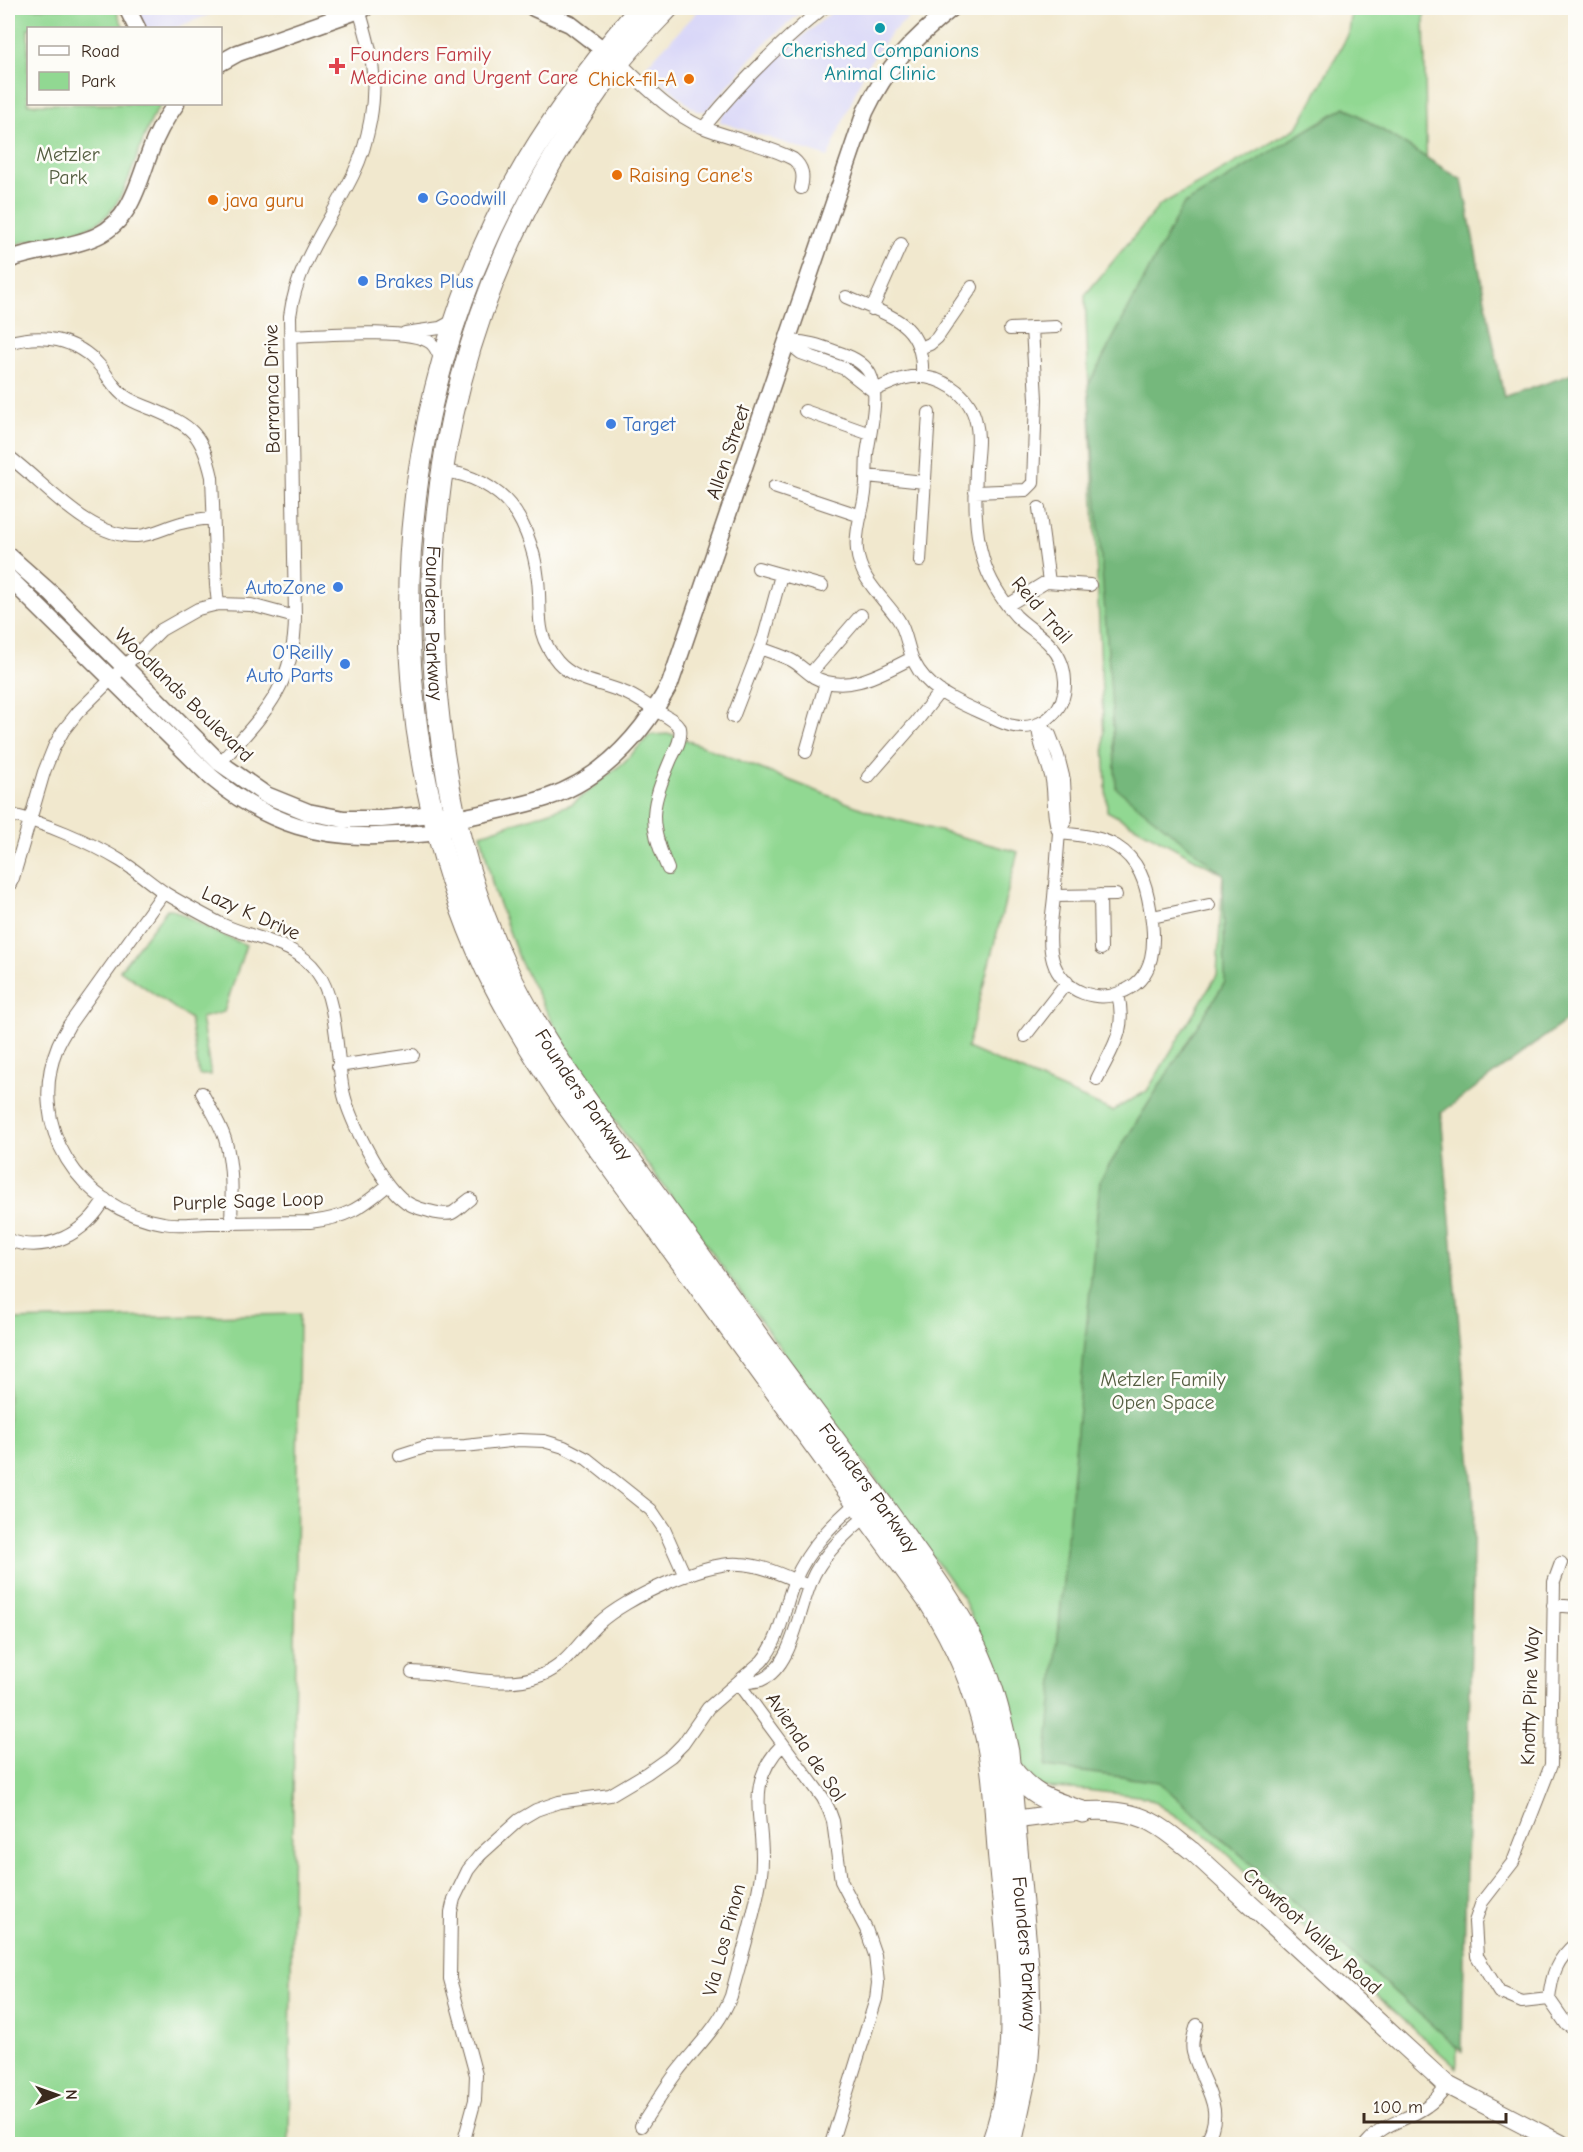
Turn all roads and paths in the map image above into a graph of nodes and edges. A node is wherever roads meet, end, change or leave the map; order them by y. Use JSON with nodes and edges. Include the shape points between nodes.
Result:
{"nodes":[{"id":1,"x":127,"y":8,"type":"edge"},
{"id":2,"x":362,"y":8,"type":"edge"},
{"id":3,"x":534,"y":8,"type":"edge"},
{"id":4,"x":640,"y":8,"type":"edge"},
{"id":5,"x":668,"y":8,"type":"edge"},
{"id":6,"x":823,"y":8,"type":"edge"},
{"id":7,"x":952,"y":8,"type":"edge"},
{"id":8,"x":136,"y":27,"type":"edge"},
{"id":9,"x":612,"y":56,"type":"junction"},
{"id":10,"x":222,"y":62,"type":"edge"},
{"id":11,"x":175,"y":105,"type":"edge"},
{"id":12,"x":704,"y":128,"type":"junction"},
{"id":13,"x":801,"y":188,"type":"dead end"},
{"id":14,"x":901,"y":244,"type":"dead end"},
{"id":15,"x":8,"y":260,"type":"edge"},
{"id":16,"x":972,"y":287,"type":"dead end"},
{"id":17,"x":846,"y":297,"type":"dead end"},
{"id":18,"x":872,"y":309,"type":"junction"},
{"id":19,"x":455,"y":320,"type":"junction"},
{"id":20,"x":1056,"y":327,"type":"dead end"},
{"id":21,"x":1032,"y":328,"type":"junction"},
{"id":22,"x":1010,"y":329,"type":"dead end"},
{"id":23,"x":401,"y":334,"type":"junction"},
{"id":24,"x":290,"y":336,"type":"junction"},
{"id":25,"x":787,"y":342,"type":"junction"},
{"id":26,"x":8,"y":344,"type":"edge"},
{"id":27,"x":920,"y":348,"type":"junction"},
{"id":28,"x":442,"y":364,"type":"junction"},
{"id":29,"x":922,"y":377,"type":"junction"},
{"id":30,"x":873,"y":391,"type":"junction"},
{"id":31,"x":805,"y":411,"type":"dead end"},
{"id":32,"x":928,"y":413,"type":"dead end"},
{"id":33,"x":429,"y":415,"type":"junction"},
{"id":34,"x":870,"y":434,"type":"junction"},
{"id":35,"x":8,"y":456,"type":"edge"},
{"id":36,"x":441,"y":469,"type":"junction"},
{"id":37,"x":867,"y":476,"type":"junction"},
{"id":38,"x":924,"y":482,"type":"junction"},
{"id":39,"x":774,"y":487,"type":"dead end"},
{"id":40,"x":975,"y":492,"type":"junction"},
{"id":41,"x":1039,"y":508,"type":"dead end"},
{"id":42,"x":861,"y":516,"type":"junction"},
{"id":43,"x":213,"y":519,"type":"junction"},
{"id":44,"x":8,"y":555,"type":"edge"},
{"id":45,"x":920,"y":561,"type":"dead end"},
{"id":46,"x":758,"y":568,"type":"dead end"},
{"id":47,"x":781,"y":575,"type":"junction"},
{"id":48,"x":8,"y":577,"type":"edge"},
{"id":49,"x":1049,"y":582,"type":"junction"},
{"id":50,"x":1090,"y":585,"type":"dead end"},
{"id":51,"x":822,"y":586,"type":"dead end"},
{"id":52,"x":218,"y":604,"type":"junction"},
{"id":53,"x":1008,"y":605,"type":"junction"},
{"id":54,"x":861,"y":615,"type":"dead end"},
{"id":55,"x":295,"y":617,"type":"junction"},
{"id":56,"x":760,"y":648,"type":"junction"},
{"id":57,"x":912,"y":658,"type":"junction"},
{"id":58,"x":118,"y":673,"type":"junction"},
{"id":59,"x":810,"y":674,"type":"junction"},
{"id":60,"x":826,"y":682,"type":"junction"},
{"id":61,"x":940,"y":691,"type":"junction"},
{"id":62,"x":656,"y":710,"type":"junction"},
{"id":63,"x":733,"y":717,"type":"dead end"},
{"id":64,"x":1038,"y":724,"type":"junction"},
{"id":65,"x":806,"y":752,"type":"dead end"},
{"id":66,"x":220,"y":763,"type":"junction"},
{"id":67,"x":868,"y":777,"type":"dead end"},
{"id":68,"x":232,"y":795,"type":"junction"},
{"id":69,"x":266,"y":795,"type":"junction"},
{"id":70,"x":8,"y":814,"type":"edge"},
{"id":71,"x":30,"y":819,"type":"junction"},
{"id":72,"x":456,"y":819,"type":"junction"},
{"id":73,"x":435,"y":823,"type":"junction"},
{"id":74,"x":1059,"y":833,"type":"junction"},
{"id":75,"x":668,"y":869,"type":"dead end"},
{"id":76,"x":8,"y":888,"type":"edge"},
{"id":77,"x":164,"y":892,"type":"junction"},
{"id":78,"x":1100,"y":895,"type":"junction"},
{"id":79,"x":1116,"y":895,"type":"dead end"},
{"id":80,"x":1054,"y":896,"type":"junction"},
{"id":81,"x":1209,"y":905,"type":"dead end"},
{"id":82,"x":1152,"y":917,"type":"junction"},
{"id":83,"x":1101,"y":949,"type":"dead end"},
{"id":84,"x":1067,"y":982,"type":"junction"},
{"id":85,"x":1118,"y":994,"type":"junction"},
{"id":86,"x":1025,"y":1036,"type":"dead end"},
{"id":87,"x":412,"y":1055,"type":"dead end"},
{"id":88,"x":338,"y":1066,"type":"junction"},
{"id":89,"x":1096,"y":1079,"type":"dead end"},
{"id":90,"x":202,"y":1093,"type":"dead end"},
{"id":91,"x":388,"y":1185,"type":"junction"},
{"id":92,"x":470,"y":1198,"type":"dead end"},
{"id":93,"x":105,"y":1199,"type":"junction"},
{"id":94,"x":231,"y":1223,"type":"junction"},
{"id":95,"x":8,"y":1240,"type":"edge"},
{"id":96,"x":400,"y":1455,"type":"dead end"},
{"id":97,"x":870,"y":1503,"type":"junction"},
{"id":98,"x":1562,"y":1563,"type":"dead end"},
{"id":99,"x":685,"y":1576,"type":"junction"},
{"id":100,"x":795,"y":1581,"type":"junction"},
{"id":101,"x":809,"y":1586,"type":"junction"},
{"id":102,"x":1553,"y":1605,"type":"junction"},
{"id":103,"x":1575,"y":1606,"type":"edge"},
{"id":104,"x":411,"y":1672,"type":"dead end"},
{"id":105,"x":738,"y":1683,"type":"junction"},
{"id":106,"x":783,"y":1744,"type":"junction"},
{"id":107,"x":1009,"y":1766,"type":"junction"},
{"id":108,"x":1083,"y":1812,"type":"junction"},
{"id":109,"x":1005,"y":1820,"type":"junction"},
{"id":110,"x":1575,"y":1943,"type":"edge"},
{"id":111,"x":1550,"y":1999,"type":"junction"},
{"id":112,"x":1197,"y":2025,"type":"dead end"},
{"id":113,"x":1575,"y":2030,"type":"edge"},
{"id":114,"x":1448,"y":2085,"type":"junction"},
{"id":115,"x":641,"y":2126,"type":"dead end"},
{"id":116,"x":463,"y":2145,"type":"edge"},
{"id":117,"x":831,"y":2145,"type":"edge"},
{"id":118,"x":992,"y":2145,"type":"edge"},
{"id":119,"x":1011,"y":2145,"type":"edge"},
{"id":120,"x":1205,"y":2145,"type":"edge"},
{"id":121,"x":1366,"y":2145,"type":"edge"},
{"id":122,"x":1561,"y":2145,"type":"edge"}],
"edges":[{"from":1,"to":8,"type":"street"},
{"from":2,"to":10,"type":"street"},
{"from":2,"to":24,"type":"street","name":"Barranca Drive","via":[[372,65],[368,130],[354,174],[303,266],[292,301]]},
{"from":3,"to":9,"type":"street","via":[[570,24]]},
{"from":4,"to":9,"type":"highway","name":"Founders Parkway"},
{"from":5,"to":9,"type":"highway","name":"Founders Parkway"},
{"from":6,"to":12,"type":"street","via":[[753,70]]},
{"from":7,"to":25,"type":"street","name":"Allen Street","via":[[922,31],[877,87]]},
{"from":9,"to":12,"type":"street","via":[[663,103]]},
{"from":9,"to":19,"type":"highway","name":"Founders Parkway","via":[[556,115],[514,185]]},
{"from":9,"to":36,"type":"highway","name":"Founders Parkway","via":[[533,195],[482,310],[458,388]]},
{"from":11,"to":15,"type":"street","via":[[159,130],[131,202],[117,223],[89,240]]},
{"from":12,"to":13,"type":"street","via":[[793,159],[801,168]]},
{"from":14,"to":18,"type":"street"},
{"from":16,"to":27,"type":"street","via":[[937,338]]},
{"from":17,"to":18,"type":"street"},
{"from":18,"to":27,"type":"street","via":[[906,326]]},
{"from":19,"to":23,"type":"street","via":[[440,328]]},
{"from":19,"to":28,"type":"highway","name":"Founders Parkway"},
{"from":20,"to":21,"type":"street"},
{"from":21,"to":22,"type":"street"},
{"from":21,"to":40,"type":"street","via":[[1036,399],[1033,483],[1026,490]]},
{"from":23,"to":24,"type":"street"},
{"from":23,"to":28,"type":"street","via":[[430,342]]},
{"from":24,"to":55,"type":"street","name":"Barranca Drive"},
{"from":25,"to":30,"type":"street","via":[[801,353],[845,369]]},
{"from":25,"to":62,"type":"street","name":"Allen Street","via":[[677,667]]},
{"from":26,"to":43,"type":"street","via":[[49,338],[76,346],[89,355],[124,396],[191,428],[209,461]]},
{"from":27,"to":29,"type":"street"},
{"from":28,"to":33,"type":"highway","name":"Founders Parkway"},
{"from":29,"to":30,"type":"street","name":"Reid Trail","via":[[905,378]]},
{"from":29,"to":40,"type":"street","name":"Reid Trail","via":[[951,386],[973,412],[978,434]]},
{"from":30,"to":34,"type":"street"},
{"from":31,"to":34,"type":"street"},
{"from":32,"to":38,"type":"street"},
{"from":33,"to":36,"type":"highway"},
{"from":33,"to":73,"type":"highway","name":"Founders Parkway","via":[[414,505],[408,635],[419,747]]},
{"from":34,"to":37,"type":"street"},
{"from":35,"to":43,"type":"street","via":[[87,521],[114,534],[147,535],[194,520]]},
{"from":36,"to":62,"type":"street","via":[[485,485],[514,511],[535,562],[541,631],[549,650],[561,664],[574,676],[625,692]]},
{"from":36,"to":72,"type":"highway","name":"Founders Parkway","via":[[433,553],[432,657]]},
{"from":37,"to":38,"type":"street"},
{"from":37,"to":42,"type":"street"},
{"from":38,"to":45,"type":"street"},
{"from":39,"to":42,"type":"street"},
{"from":40,"to":53,"type":"street","name":"Reid Trail","via":[[983,562]]},
{"from":41,"to":49,"type":"street"},
{"from":42,"to":57,"type":"street","via":[[856,544],[860,566],[868,583],[902,627]]},
{"from":43,"to":52,"type":"street"},
{"from":44,"to":58,"type":"street","name":"Woodlands Boulevard","via":[[52,594]]},
{"from":46,"to":47,"type":"street"},
{"from":47,"to":51,"type":"street"},
{"from":47,"to":56,"type":"street"},
{"from":48,"to":58,"type":"street","name":"Woodlands Boulevard"},
{"from":49,"to":50,"type":"street"},
{"from":49,"to":53,"type":"street"},
{"from":52,"to":55,"type":"street","via":[[251,605]]},
{"from":52,"to":58,"type":"street","via":[[198,609],[161,630]]},
{"from":53,"to":64,"type":"street","name":"Reid Trail","via":[[1050,645],[1064,671],[1065,691],[1060,703],[1053,714]]},
{"from":54,"to":59,"type":"street"},
{"from":55,"to":66,"type":"street","name":"Barranca Drive","via":[[291,655],[279,690],[262,716]]},
{"from":56,"to":59,"type":"street","via":[[789,659]]},
{"from":56,"to":63,"type":"street"},
{"from":57,"to":60,"type":"street","via":[[868,680]]},
{"from":57,"to":61,"type":"street","via":[[924,678]]},
{"from":58,"to":66,"type":"street","name":"Woodlands Boulevard"},
{"from":58,"to":68,"type":"street","name":"Woodlands Boulevard","via":[[196,763]]},
{"from":58,"to":71,"type":"street","via":[[68,724],[54,747]]},
{"from":59,"to":60,"type":"street"},
{"from":60,"to":65,"type":"street"},
{"from":61,"to":64,"type":"street","via":[[1010,725]]},
{"from":61,"to":67,"type":"street"},
{"from":62,"to":72,"type":"street","name":"Allen Street","via":[[623,750],[572,787],[521,805]]},
{"from":62,"to":75,"type":"street","via":[[681,731],[654,809],[656,837]]},
{"from":64,"to":74,"type":"street"},
{"from":66,"to":69,"type":"street","name":"Woodlands Boulevard"},
{"from":68,"to":69,"type":"street","via":[[240,791]]},
{"from":68,"to":73,"type":"street","name":"Woodlands Boulevard","via":[[279,820],[332,834],[384,836]]},
{"from":69,"to":73,"type":"street","name":"Woodlands Boulevard","via":[[308,812],[344,819]]},
{"from":70,"to":71,"type":"street","name":"Lazy K Drive"},
{"from":71,"to":76,"type":"street"},
{"from":71,"to":77,"type":"street","name":"Lazy K Drive","via":[[120,861]]},
{"from":72,"to":73,"type":"street","name":"Woodlands Boulevard"},
{"from":72,"to":97,"type":"highway","name":"Founders Parkway","via":[[482,907],[527,1010],[587,1102],[785,1373]]},
{"from":73,"to":97,"type":"highway","name":"Founders Parkway","via":[[474,941],[530,1049],[582,1127]]},
{"from":74,"to":80,"type":"street"},
{"from":74,"to":82,"type":"street","via":[[1107,842],[1128,855],[1145,883]]},
{"from":77,"to":88,"type":"street","name":"Lazy K Drive","via":[[223,925],[287,949],[310,963],[330,999]]},
{"from":77,"to":93,"type":"street","name":"Purple Sage Loop","via":[[69,1025],[52,1068],[49,1109],[54,1131],[74,1172]]},
{"from":78,"to":79,"type":"street"},
{"from":78,"to":80,"type":"street"},
{"from":78,"to":83,"type":"street"},
{"from":80,"to":84,"type":"street","via":[[1051,952],[1057,970]]},
{"from":81,"to":82,"type":"street"},
{"from":82,"to":85,"type":"street","via":[[1154,948],[1149,967],[1137,983]]},
{"from":84,"to":85,"type":"street","via":[[1091,995]]},
{"from":84,"to":86,"type":"street"},
{"from":85,"to":89,"type":"street","via":[[1120,1030]]},
{"from":87,"to":88,"type":"street"},
{"from":88,"to":91,"type":"street","name":"Lazy K Drive","via":[[356,1125]]},
{"from":90,"to":94,"type":"street","via":[[229,1155]]},
{"from":91,"to":92,"type":"street","name":"Lazy K Drive","via":[[403,1200],[436,1213],[451,1213]]},
{"from":91,"to":94,"type":"street","name":"Purple Sage Loop","via":[[339,1217],[310,1222]]},
{"from":93,"to":94,"type":"street","name":"Purple Sage Loop","via":[[124,1211],[165,1224]]},
{"from":93,"to":95,"type":"street","via":[[86,1225],[62,1239],[36,1245]]},
{"from":96,"to":99,"type":"street","via":[[425,1447],[519,1440],[564,1447],[587,1459],[651,1510]]},
{"from":97,"to":100,"type":"street","name":"Avienda de Sol","via":[[817,1542]]},
{"from":97,"to":101,"type":"street","name":"Avienda de Sol","via":[[816,1570]]},
{"from":97,"to":107,"type":"highway","name":"Founders Parkway","via":[[955,1609],[976,1647],[1004,1731]]},
{"from":97,"to":109,"type":"highway","name":"Founders Parkway","via":[[967,1672]]},
{"from":98,"to":102,"type":"street","name":"Knotty Pine Way","via":[[1554,1582]]},
{"from":99,"to":100,"type":"street","via":[[720,1564],[741,1564]]},
{"from":99,"to":104,"type":"street","via":[[608,1614],[565,1661],[545,1674],[507,1682]]},
{"from":100,"to":101,"type":"street"},
{"from":100,"to":105,"type":"street","name":"Avienda de Sol","via":[[775,1643]]},
{"from":101,"to":105,"type":"street","name":"Avienda de Sol","via":[[795,1632],[776,1667],[758,1681]]},
{"from":102,"to":103,"type":"street"},
{"from":102,"to":111,"type":"street","name":"Knotty Pine Way","via":[[1551,1765],[1513,1862],[1482,1902],[1475,1922],[1477,1956],[1499,1992],[1522,2002]]},
{"from":105,"to":106,"type":"street","name":"Avienda de Sol"},
{"from":105,"to":116,"type":"street","name":"Avienda de Sol","via":[[708,1708],[671,1756],[636,1781],[610,1795],[559,1802],[536,1810],[519,1820],[468,1870],[451,1912],[451,1990],[476,2075],[475,2100]]},
{"from":106,"to":115,"type":"street","name":"Via Los Pinon","via":[[766,1764],[759,1786],[761,1874],[731,1996],[713,2030],[678,2070]]},
{"from":106,"to":117,"type":"street","name":"Avienda de Sol","via":[[829,1810],[841,1881],[872,1944],[878,1971],[876,1999]]},
{"from":107,"to":108,"type":"highway","via":[[1027,1788]]},
{"from":107,"to":109,"type":"highway","name":"Founders Parkway"},
{"from":108,"to":109,"type":"main road","name":"Crowfoot Valley Road"},
{"from":108,"to":114,"type":"main road","name":"Crowfoot Valley Road","via":[[1132,1814],[1154,1823],[1192,1851]]},
{"from":109,"to":118,"type":"highway","name":"Founders Parkway","via":[[1012,2028]]},
{"from":109,"to":119,"type":"highway","name":"Founders Parkway","via":[[1029,1979],[1030,2029],[1027,2070]]},
{"from":110,"to":111,"type":"street","via":[[1563,1953],[1552,1975]]},
{"from":111,"to":113,"type":"street","via":[[1567,2025]]},
{"from":112,"to":120,"type":"street","via":[[1193,2050],[1214,2110],[1211,2135]]},
{"from":114,"to":121,"type":"street","via":[[1426,2107],[1382,2128]]},
{"from":114,"to":122,"type":"main road","name":"Crowfoot Valley Road"}]}
